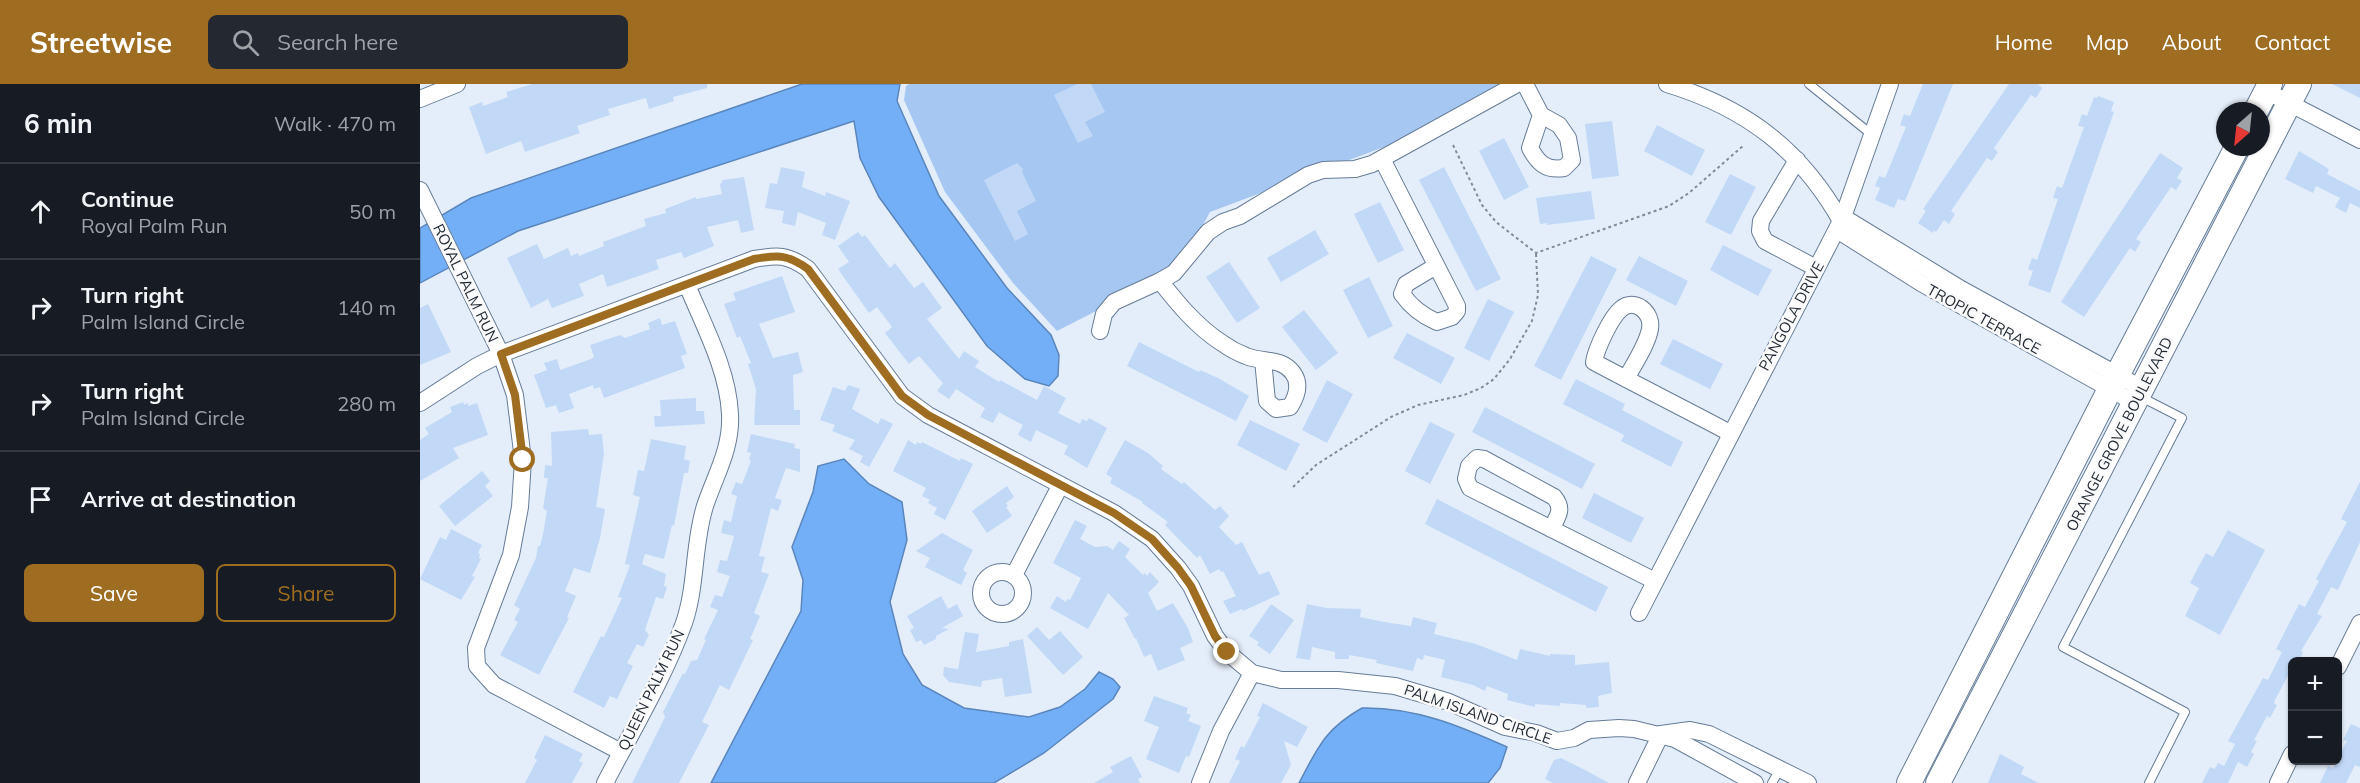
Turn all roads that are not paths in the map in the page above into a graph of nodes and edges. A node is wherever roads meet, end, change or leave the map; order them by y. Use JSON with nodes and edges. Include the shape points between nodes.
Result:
{"nodes":[{"id":1,"x":1517,"y":84,"type":"edge"},
{"id":2,"x":1525,"y":84,"type":"edge"},
{"id":3,"x":1667,"y":84,"type":"edge"},
{"id":4,"x":1809,"y":84,"type":"edge"},
{"id":5,"x":1890,"y":84,"type":"edge"},
{"id":6,"x":451,"y":85,"type":"edge"},
{"id":7,"x":2294,"y":93,"type":"edge"},
{"id":8,"x":2264,"y":96,"type":"edge"},
{"id":9,"x":420,"y":99,"type":"edge"},
{"id":10,"x":1541,"y":115,"type":"dead end"},
{"id":11,"x":1871,"y":134,"type":"junction"},
{"id":12,"x":2360,"y":140,"type":"edge"},
{"id":13,"x":2232,"y":156,"type":"edge"},
{"id":14,"x":1382,"y":159,"type":"junction"},
{"id":15,"x":1797,"y":159,"type":"junction"},
{"id":16,"x":420,"y":190,"type":"edge"},
{"id":17,"x":1840,"y":222,"type":"junction"},
{"id":18,"x":1436,"y":266,"type":"dead end"},
{"id":19,"x":1816,"y":268,"type":"junction"},
{"id":20,"x":1160,"y":282,"type":"junction"},
{"id":21,"x":687,"y":285,"type":"junction"},
{"id":22,"x":1100,"y":332,"type":"dead end"},
{"id":23,"x":501,"y":354,"type":"junction"},
{"id":24,"x":1263,"y":360,"type":"dead end"},
{"id":25,"x":1626,"y":379,"type":"dead end"},
{"id":26,"x":2114,"y":382,"type":"junction"},
{"id":27,"x":2139,"y":396,"type":"junction"},
{"id":28,"x":420,"y":403,"type":"edge"},
{"id":29,"x":1730,"y":433,"type":"junction"},
{"id":30,"x":1060,"y":486,"type":"junction"},
{"id":31,"x":1551,"y":529,"type":"junction"},
{"id":32,"x":1014,"y":575,"type":"dead end"},
{"id":33,"x":1654,"y":581,"type":"junction"},
{"id":34,"x":1639,"y":613,"type":"dead end"},
{"id":35,"x":2360,"y":623,"type":"edge"},
{"id":36,"x":2342,"y":657,"type":"edge"},
{"id":37,"x":1252,"y":673,"type":"junction"},
{"id":38,"x":1661,"y":734,"type":"junction"},
{"id":39,"x":621,"y":752,"type":"junction"},
{"id":40,"x":2288,"y":762,"type":"edge"},
{"id":41,"x":1776,"y":776,"type":"edge"},
{"id":42,"x":605,"y":783,"type":"edge"},
{"id":43,"x":1200,"y":783,"type":"edge"},
{"id":44,"x":1637,"y":783,"type":"edge"},
{"id":45,"x":1755,"y":783,"type":"edge"},
{"id":46,"x":1808,"y":783,"type":"edge"},
{"id":47,"x":1909,"y":783,"type":"edge"},
{"id":48,"x":1938,"y":783,"type":"edge"},
{"id":49,"x":2149,"y":783,"type":"edge"},
{"id":50,"x":2278,"y":783,"type":"edge"}],
"edges":[{"from":1,"to":14,"type":"street"},
{"from":2,"to":10,"type":"street"},
{"from":3,"to":15,"type":"street","via":[[1737,112]]},
{"from":4,"to":11,"type":"lane"},
{"from":5,"to":11,"type":"street"},
{"from":6,"to":9,"type":"street"},
{"from":7,"to":8,"type":"street"},
{"from":7,"to":12,"type":"street"},
{"from":7,"to":27,"type":"street","name":"ORANGE GROVE BOULEVARD"},
{"from":11,"to":17,"type":"street"},
{"from":13,"to":26,"type":"street","name":"ORANGE GROVE BOULEVARD"},
{"from":14,"to":18,"type":"street"},
{"from":14,"to":20,"type":"street","via":[[1356,169],[1323,170],[1308,175],[1208,232],[1174,273]]},
{"from":15,"to":17,"type":"street","via":[[1819,185]]},
{"from":15,"to":19,"type":"street","via":[[1761,221],[1760,231],[1765,241]]},
{"from":16,"to":23,"type":"street","name":"ROYAL PALM RUN"},
{"from":17,"to":19,"type":"street","name":"PANGOLA DRIVE"},
{"from":17,"to":26,"type":"street","name":"TROPIC TERRACE","via":[[1961,289]]},
{"from":19,"to":29,"type":"street","name":"PANGOLA DRIVE"},
{"from":20,"to":22,"type":"street","via":[[1114,302],[1104,314]]},
{"from":20,"to":24,"type":"street","via":[[1182,309],[1220,343]]},
{"from":21,"to":23,"type":"street","name":"PALM ISLAND CIRCLE"},
{"from":21,"to":30,"type":"street","name":"PALM ISLAND CIRCLE","via":[[754,259],[777,255],[795,259],[808,269],[902,396],[928,415]]},
{"from":21,"to":39,"type":"street","name":"QUEEN PALM RUN","via":[[724,377],[730,415],[728,444],[705,507],[684,622]]},
{"from":23,"to":28,"type":"street","name":"PALM ISLAND CIRCLE"},
{"from":23,"to":39,"type":"street","name":"ROYAL PALM RUN","via":[[515,395],[523,460],[520,507],[511,555],[476,648],[477,666],[495,685]]},
{"from":25,"to":29,"type":"street"},
{"from":26,"to":27,"type":"street","name":"TROPIC TERRACE"},
{"from":26,"to":47,"type":"street","name":"ORANGE GROVE BOULEVARD"},
{"from":27,"to":48,"type":"street","name":"ORANGE GROVE BOULEVARD"},
{"from":27,"to":49,"type":"lane","via":[[2182,418],[2063,647],[2185,712]]},
{"from":29,"to":33,"type":"street","name":"PANGOLA DRIVE"},
{"from":30,"to":32,"type":"street"},
{"from":30,"to":37,"type":"street","name":"PALM ISLAND CIRCLE","via":[[1127,521],[1164,551],[1191,586],[1215,636]]},
{"from":31,"to":31,"type":"street","via":[[1470,488],[1466,479],[1469,466],[1477,458],[1484,459],[1554,497],[1560,512]]},
{"from":31,"to":33,"type":"street"},
{"from":33,"to":34,"type":"street","name":"PANGOLA DRIVE"},
{"from":35,"to":36,"type":"street"},
{"from":37,"to":38,"type":"street","name":"PALM ISLAND CIRCLE","via":[[1281,680],[1395,686],[1449,702],[1505,727],[1557,741],[1589,730],[1634,729]]},
{"from":37,"to":43,"type":"street","via":[[1221,731]]},
{"from":38,"to":41,"type":"street","name":"PALM ISLAND CIRCLE","via":[[1690,730],[1709,734]]},
{"from":38,"to":44,"type":"street"},
{"from":38,"to":45,"type":"street"},
{"from":39,"to":42,"type":"street","name":"QUEEN PALM RUN"},
{"from":40,"to":50,"type":"street"},
{"from":41,"to":46,"type":"street","name":"PALM ISLAND CIRCLE"}]}
